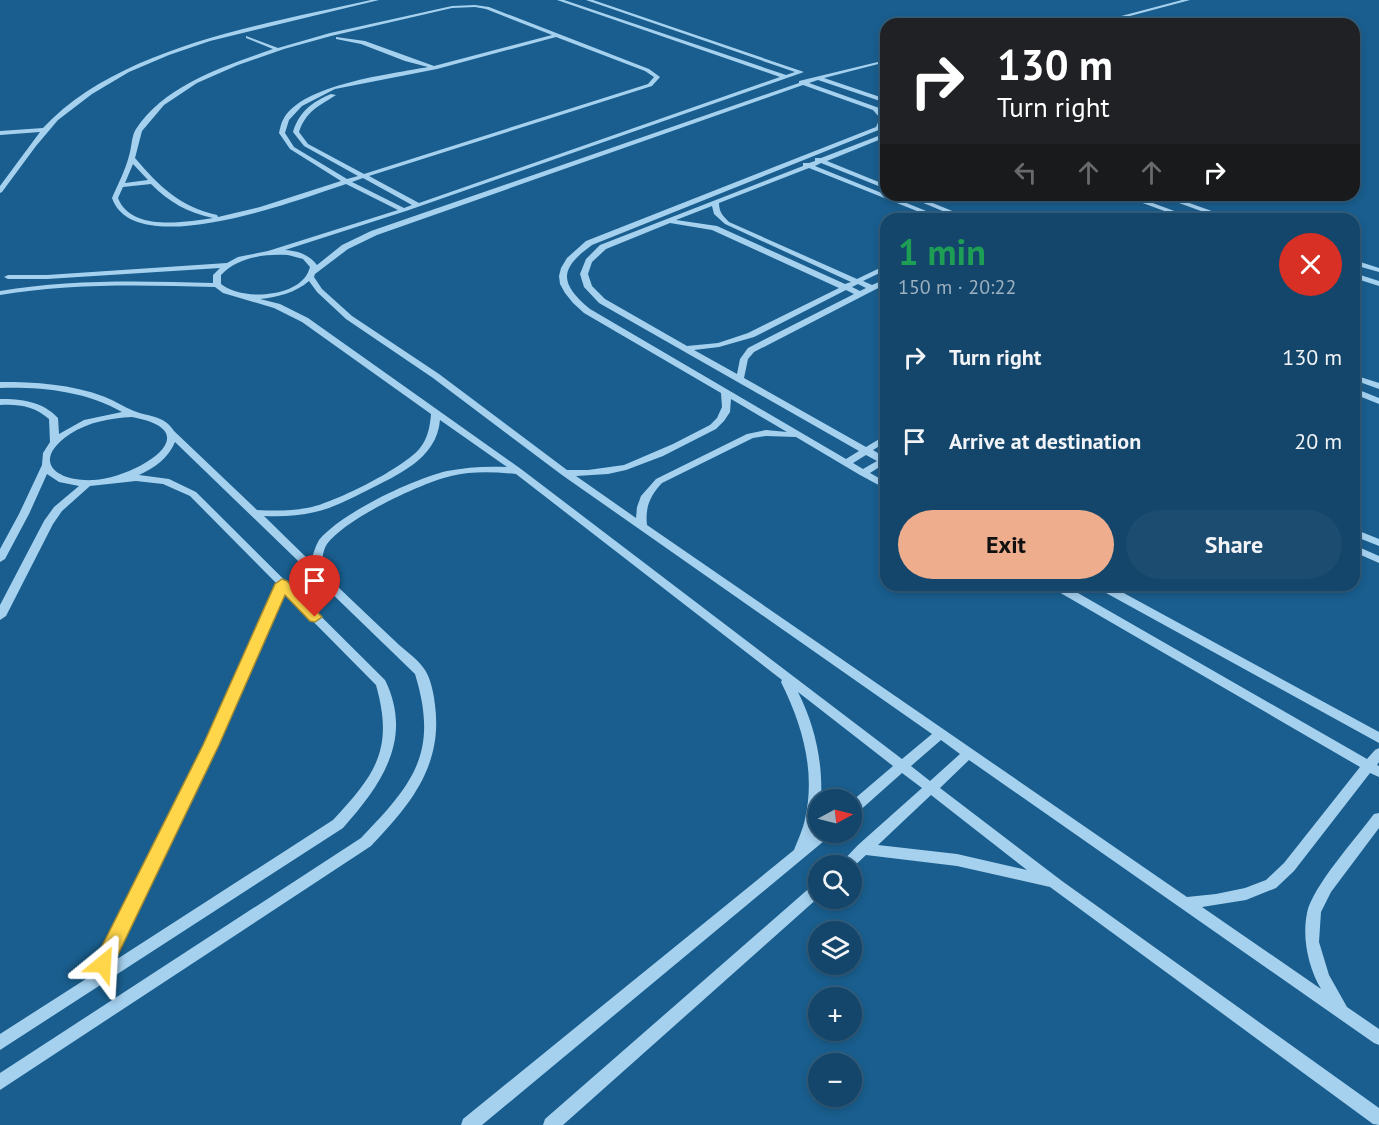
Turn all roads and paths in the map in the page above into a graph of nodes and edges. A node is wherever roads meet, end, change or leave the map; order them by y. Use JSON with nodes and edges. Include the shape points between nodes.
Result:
{"nodes":[{"id":1,"x":377,"y":0,"type":"edge"},
{"id":2,"x":560,"y":0,"type":"edge"},
{"id":3,"x":588,"y":0,"type":"edge"},
{"id":4,"x":1188,"y":0,"type":"edge"},
{"id":5,"x":1118,"y":18,"type":"edge"},
{"id":6,"x":368,"y":27,"type":"junction"},
{"id":7,"x":557,"y":35,"type":"junction"},
{"id":8,"x":248,"y":37,"type":"dead end"},
{"id":9,"x":325,"y":37,"type":"junction"},
{"id":10,"x":567,"y":39,"type":"junction"},
{"id":11,"x":365,"y":41,"type":"junction"},
{"id":12,"x":277,"y":49,"type":"junction"},
{"id":13,"x":880,"y":62,"type":"edge"},
{"id":14,"x":412,"y":63,"type":"junction"},
{"id":15,"x":436,"y":67,"type":"junction"},
{"id":16,"x":445,"y":70,"type":"junction"},
{"id":17,"x":418,"y":71,"type":"junction"},
{"id":18,"x":800,"y":72,"type":"junction"},
{"id":19,"x":424,"y":76,"type":"junction"},
{"id":20,"x":785,"y":77,"type":"junction"},
{"id":21,"x":817,"y":78,"type":"junction"},
{"id":22,"x":804,"y":83,"type":"junction"},
{"id":23,"x":880,"y":99,"type":"edge"},
{"id":24,"x":874,"y":108,"type":"junction"},
{"id":25,"x":880,"y":110,"type":"edge"},
{"id":26,"x":880,"y":115,"type":"edge"},
{"id":27,"x":880,"y":126,"type":"edge"},
{"id":28,"x":45,"y":130,"type":"junction"},
{"id":29,"x":0,"y":133,"type":"edge"},
{"id":30,"x":880,"y":137,"type":"edge"},
{"id":31,"x":808,"y":156,"type":"junction"},
{"id":32,"x":132,"y":159,"type":"junction"},
{"id":33,"x":797,"y":160,"type":"junction"},
{"id":34,"x":820,"y":161,"type":"junction"},
{"id":35,"x":809,"y":165,"type":"junction"},
{"id":36,"x":363,"y":176,"type":"junction"},
{"id":37,"x":150,"y":182,"type":"junction"},
{"id":38,"x":347,"y":182,"type":"junction"},
{"id":39,"x":880,"y":185,"type":"edge"},
{"id":40,"x":120,"y":186,"type":"junction"},
{"id":41,"x":0,"y":191,"type":"edge"},
{"id":42,"x":880,"y":194,"type":"edge"},
{"id":43,"x":898,"y":201,"type":"edge"},
{"id":44,"x":922,"y":201,"type":"edge"},
{"id":45,"x":1141,"y":201,"type":"edge"},
{"id":46,"x":1178,"y":201,"type":"edge"},
{"id":47,"x":716,"y":202,"type":"junction"},
{"id":48,"x":418,"y":205,"type":"junction"},
{"id":49,"x":404,"y":210,"type":"junction"},
{"id":50,"x":181,"y":212,"type":"junction"},
{"id":51,"x":928,"y":213,"type":"edge"},
{"id":52,"x":953,"y":213,"type":"edge"},
{"id":53,"x":1176,"y":213,"type":"edge"},
{"id":54,"x":1212,"y":213,"type":"edge"},
{"id":55,"x":226,"y":218,"type":"junction"},
{"id":56,"x":667,"y":222,"type":"junction"},
{"id":57,"x":159,"y":224,"type":"junction"},
{"id":58,"x":269,"y":253,"type":"junction"},
{"id":59,"x":1360,"y":264,"type":"edge"},
{"id":60,"x":227,"y":265,"type":"junction"},
{"id":61,"x":880,"y":270,"type":"edge"},
{"id":62,"x":1379,"y":270,"type":"edge"},
{"id":63,"x":312,"y":275,"type":"junction"},
{"id":64,"x":8,"y":277,"type":"dead end"},
{"id":65,"x":1360,"y":277,"type":"edge"},
{"id":66,"x":858,"y":282,"type":"junction"},
{"id":67,"x":880,"y":284,"type":"edge"},
{"id":68,"x":1379,"y":284,"type":"edge"},
{"id":69,"x":217,"y":285,"type":"junction"},
{"id":70,"x":846,"y":288,"type":"junction"},
{"id":71,"x":872,"y":288,"type":"junction"},
{"id":72,"x":0,"y":293,"type":"edge"},
{"id":73,"x":860,"y":294,"type":"junction"},
{"id":74,"x":241,"y":296,"type":"junction"},
{"id":75,"x":686,"y":348,"type":"junction"},
{"id":76,"x":740,"y":378,"type":"junction"},
{"id":77,"x":1360,"y":379,"type":"edge"},
{"id":78,"x":0,"y":386,"type":"edge"},
{"id":79,"x":1377,"y":386,"type":"edge"},
{"id":80,"x":1360,"y":391,"type":"edge"},
{"id":81,"x":725,"y":393,"type":"junction"},
{"id":82,"x":1360,"y":393,"type":"edge"},
{"id":83,"x":1379,"y":401,"type":"edge"},
{"id":84,"x":0,"y":402,"type":"edge"},
{"id":85,"x":436,"y":413,"type":"junction"},
{"id":86,"x":132,"y":414,"type":"junction"},
{"id":87,"x":171,"y":433,"type":"junction"},
{"id":88,"x":799,"y":436,"type":"junction"},
{"id":89,"x":55,"y":442,"type":"junction"},
{"id":90,"x":880,"y":442,"type":"edge"},
{"id":91,"x":866,"y":451,"type":"junction"},
{"id":92,"x":880,"y":458,"type":"edge"},
{"id":93,"x":846,"y":463,"type":"junction"},
{"id":94,"x":880,"y":464,"type":"edge"},
{"id":95,"x":46,"y":466,"type":"junction"},
{"id":96,"x":518,"y":471,"type":"junction"},
{"id":97,"x":565,"y":473,"type":"junction"},
{"id":98,"x":863,"y":473,"type":"junction"},
{"id":99,"x":116,"y":480,"type":"junction"},
{"id":100,"x":880,"y":483,"type":"edge"},
{"id":101,"x":87,"y":484,"type":"junction"},
{"id":102,"x":256,"y":513,"type":"junction"},
{"id":103,"x":642,"y":526,"type":"junction"},
{"id":104,"x":1360,"y":535,"type":"edge"},
{"id":105,"x":1379,"y":543,"type":"edge"},
{"id":106,"x":1360,"y":551,"type":"edge"},
{"id":107,"x":0,"y":559,"type":"edge"},
{"id":108,"x":1379,"y":560,"type":"edge"},
{"id":109,"x":316,"y":571,"type":"junction"},
{"id":110,"x":282,"y":584,"type":"junction"},
{"id":111,"x":1066,"y":591,"type":"edge"},
{"id":112,"x":1112,"y":591,"type":"edge"},
{"id":113,"x":0,"y":616,"type":"edge"},
{"id":114,"x":786,"y":679,"type":"junction"},
{"id":115,"x":940,"y":734,"type":"junction"},
{"id":116,"x":1379,"y":738,"type":"edge"},
{"id":117,"x":969,"y":753,"type":"junction"},
{"id":118,"x":1379,"y":753,"type":"edge"},
{"id":119,"x":901,"y":767,"type":"junction"},
{"id":120,"x":1374,"y":769,"type":"edge"},
{"id":121,"x":930,"y":789,"type":"junction"},
{"id":122,"x":862,"y":800,"type":"edge"},
{"id":123,"x":1379,"y":818,"type":"edge"},
{"id":124,"x":812,"y":843,"type":"edge"},
{"id":125,"x":864,"y":849,"type":"junction"},
{"id":126,"x":799,"y":854,"type":"junction"},
{"id":127,"x":857,"y":855,"type":"edge"},
{"id":128,"x":1057,"y":885,"type":"junction"},
{"id":129,"x":808,"y":898,"type":"edge"},
{"id":130,"x":1185,"y":903,"type":"junction"},
{"id":131,"x":94,"y":983,"type":"junction"},
{"id":132,"x":1343,"y":1013,"type":"junction"},
{"id":133,"x":1379,"y":1038,"type":"edge"},
{"id":134,"x":0,"y":1043,"type":"edge"},
{"id":135,"x":0,"y":1082,"type":"edge"},
{"id":136,"x":1379,"y":1118,"type":"edge"},
{"id":137,"x":469,"y":1125,"type":"edge"},
{"id":138,"x":551,"y":1125,"type":"edge"}],
"edges":[{"from":1,"to":28,"type":"street","via":[[203,42],[156,59],[101,86]]},
{"from":2,"to":20,"type":"street"},
{"from":3,"to":18,"type":"street"},
{"from":4,"to":5,"type":"street"},
{"from":6,"to":7,"type":"street","via":[[452,7],[475,6]]},
{"from":6,"to":9,"type":"street"},
{"from":6,"to":11,"type":"street","via":[[363,35]]},
{"from":7,"to":10,"type":"street"},
{"from":7,"to":15,"type":"street"},
{"from":8,"to":12,"type":"street"},
{"from":9,"to":11,"type":"street"},
{"from":9,"to":12,"type":"street"},
{"from":10,"to":16,"type":"street"},
{"from":10,"to":36,"type":"street","via":[[654,73],[656,81]]},
{"from":11,"to":14,"type":"street"},
{"from":12,"to":32,"type":"street","via":[[217,71],[172,97],[140,129]]},
{"from":13,"to":21,"type":"street"},
{"from":14,"to":15,"type":"street"},
{"from":14,"to":17,"type":"street"},
{"from":15,"to":16,"type":"street"},
{"from":15,"to":17,"type":"street"},
{"from":16,"to":19,"type":"street"},
{"from":17,"to":19,"type":"street"},
{"from":17,"to":38,"type":"street","via":[[333,88],[309,98],[286,119],[282,133],[292,148]]},
{"from":18,"to":20,"type":"street"},
{"from":18,"to":21,"type":"street"},
{"from":19,"to":36,"type":"street","via":[[342,91],[320,101],[299,119],[296,132],[306,145]]},
{"from":20,"to":22,"type":"street"},
{"from":20,"to":48,"type":"street"},
{"from":21,"to":22,"type":"street"},
{"from":21,"to":23,"type":"street"},
{"from":22,"to":24,"type":"street"},
{"from":22,"to":63,"type":"street","via":[[374,233],[345,247]]},
{"from":24,"to":25,"type":"street"},
{"from":24,"to":26,"type":"street"},
{"from":27,"to":31,"type":"street"},
{"from":28,"to":29,"type":"street"},
{"from":28,"to":41,"type":"street"},
{"from":30,"to":34,"type":"street"},
{"from":31,"to":33,"type":"street"},
{"from":31,"to":34,"type":"street"},
{"from":32,"to":37,"type":"street"},
{"from":32,"to":40,"type":"street"},
{"from":33,"to":35,"type":"street"},
{"from":33,"to":81,"type":"street","via":[[589,243],[568,260],[563,270],[566,291],[587,311]]},
{"from":34,"to":35,"type":"street"},
{"from":34,"to":39,"type":"street"},
{"from":35,"to":42,"type":"street"},
{"from":35,"to":47,"type":"street"},
{"from":36,"to":38,"type":"street"},
{"from":36,"to":48,"type":"street"},
{"from":37,"to":40,"type":"street"},
{"from":37,"to":50,"type":"street"},
{"from":38,"to":49,"type":"street"},
{"from":38,"to":55,"type":"street"},
{"from":40,"to":57,"type":"street","via":[[116,205],[125,215]]},
{"from":43,"to":51,"type":"street"},
{"from":44,"to":52,"type":"street"},
{"from":45,"to":53,"type":"street"},
{"from":46,"to":54,"type":"street"},
{"from":47,"to":56,"type":"street"},
{"from":47,"to":66,"type":"street","via":[[718,216],[727,222]]},
{"from":48,"to":49,"type":"street"},
{"from":49,"to":58,"type":"street"},
{"from":50,"to":55,"type":"street"},
{"from":50,"to":57,"type":"street"},
{"from":55,"to":57,"type":"street"},
{"from":56,"to":70,"type":"street","via":[[714,228]]},
{"from":56,"to":75,"type":"street","via":[[603,247],[592,255],[583,274],[591,293],[602,302]]},
{"from":58,"to":60,"type":"street"},
{"from":58,"to":63,"type":"street","via":[[299,255],[311,262]]},
{"from":59,"to":62,"type":"street"},
{"from":60,"to":64,"type":"street"},
{"from":60,"to":69,"type":"street","via":[[217,275]]},
{"from":61,"to":66,"type":"street"},
{"from":63,"to":74,"type":"street","via":[[281,293]]},
{"from":63,"to":97,"type":"street","via":[[320,292],[338,308]]},
{"from":65,"to":68,"type":"street"},
{"from":66,"to":70,"type":"street"},
{"from":66,"to":71,"type":"street"},
{"from":67,"to":71,"type":"street"},
{"from":69,"to":72,"type":"street","via":[[149,283],[29,288]]},
{"from":69,"to":74,"type":"street","via":[[225,292]]},
{"from":70,"to":73,"type":"street"},
{"from":70,"to":75,"type":"street","via":[[735,341]]},
{"from":71,"to":73,"type":"street"},
{"from":73,"to":76,"type":"street","via":[[751,350],[744,359]]},
{"from":74,"to":85,"type":"street","via":[[277,306],[305,320]]},
{"from":75,"to":76,"type":"street"},
{"from":76,"to":91,"type":"street"},
{"from":77,"to":79,"type":"street"},
{"from":78,"to":86,"type":"street","via":[[73,389]]},
{"from":79,"to":80,"type":"street"},
{"from":81,"to":88,"type":"street"},
{"from":81,"to":97,"type":"street","via":[[727,410],[713,427],[621,470]]},
{"from":82,"to":83,"type":"street"},
{"from":84,"to":89,"type":"street","via":[[31,404],[44,410],[53,418]]},
{"from":85,"to":96,"type":"street"},
{"from":85,"to":102,"type":"street","via":[[428,444],[409,465],[332,504],[294,513]]},
{"from":86,"to":87,"type":"street","via":[[155,418]]},
{"from":86,"to":89,"type":"street","via":[[90,421]]},
{"from":87,"to":99,"type":"street","via":[[167,450],[158,459]]},
{"from":87,"to":102,"type":"street"},
{"from":88,"to":93,"type":"street"},
{"from":88,"to":103,"type":"street","via":[[750,436],[659,481],[642,502]]},
{"from":89,"to":95,"type":"street","via":[[45,458]]},
{"from":90,"to":91,"type":"street"},
{"from":91,"to":92,"type":"street"},
{"from":91,"to":93,"type":"street"},
{"from":93,"to":98,"type":"street"},
{"from":94,"to":98,"type":"street"},
{"from":95,"to":101,"type":"street","via":[[60,479]]},
{"from":95,"to":107,"type":"street"},
{"from":96,"to":109,"type":"street","via":[[466,471],[430,479],[333,532],[322,544]]},
{"from":96,"to":114,"type":"street"},
{"from":97,"to":103,"type":"street"},
{"from":98,"to":100,"type":"street"},
{"from":99,"to":101,"type":"street"},
{"from":99,"to":110,"type":"street","via":[[152,478],[182,486]]},
{"from":101,"to":113,"type":"street","via":[[48,523]]},
{"from":102,"to":109,"type":"street"},
{"from":103,"to":115,"type":"street"},
{"from":104,"to":105,"type":"street"},
{"from":106,"to":108,"type":"street"},
{"from":109,"to":135,"type":"street","via":[[420,672],[430,696],[433,723],[428,753],[415,783],[394,814],[366,842]]},
{"from":110,"to":131,"type":"street","via":[[206,755]]},
{"from":110,"to":131,"type":"street","via":[[381,683],[390,708],[391,736],[382,766],[365,796],[338,824]]},
{"from":111,"to":120,"type":"street"},
{"from":112,"to":116,"type":"street"},
{"from":114,"to":119,"type":"street"},
{"from":114,"to":126,"type":"street","via":[[808,733],[815,781],[812,819]]},
{"from":115,"to":117,"type":"street"},
{"from":115,"to":119,"type":"street"},
{"from":117,"to":121,"type":"street"},
{"from":117,"to":130,"type":"street"},
{"from":118,"to":120,"type":"street"},
{"from":119,"to":121,"type":"street"},
{"from":119,"to":122,"type":"street"},
{"from":120,"to":130,"type":"street","via":[[1271,884],[1246,894]]},
{"from":121,"to":125,"type":"street"},
{"from":121,"to":128,"type":"street"},
{"from":123,"to":132,"type":"street","via":[[1326,888],[1314,912],[1312,942],[1322,977]]},
{"from":124,"to":126,"type":"street"},
{"from":125,"to":127,"type":"street"},
{"from":125,"to":128,"type":"street","via":[[970,860]]},
{"from":126,"to":137,"type":"street"},
{"from":128,"to":136,"type":"street"},
{"from":129,"to":138,"type":"street"},
{"from":130,"to":132,"type":"street"},
{"from":131,"to":134,"type":"street"},
{"from":132,"to":133,"type":"street"}]}
